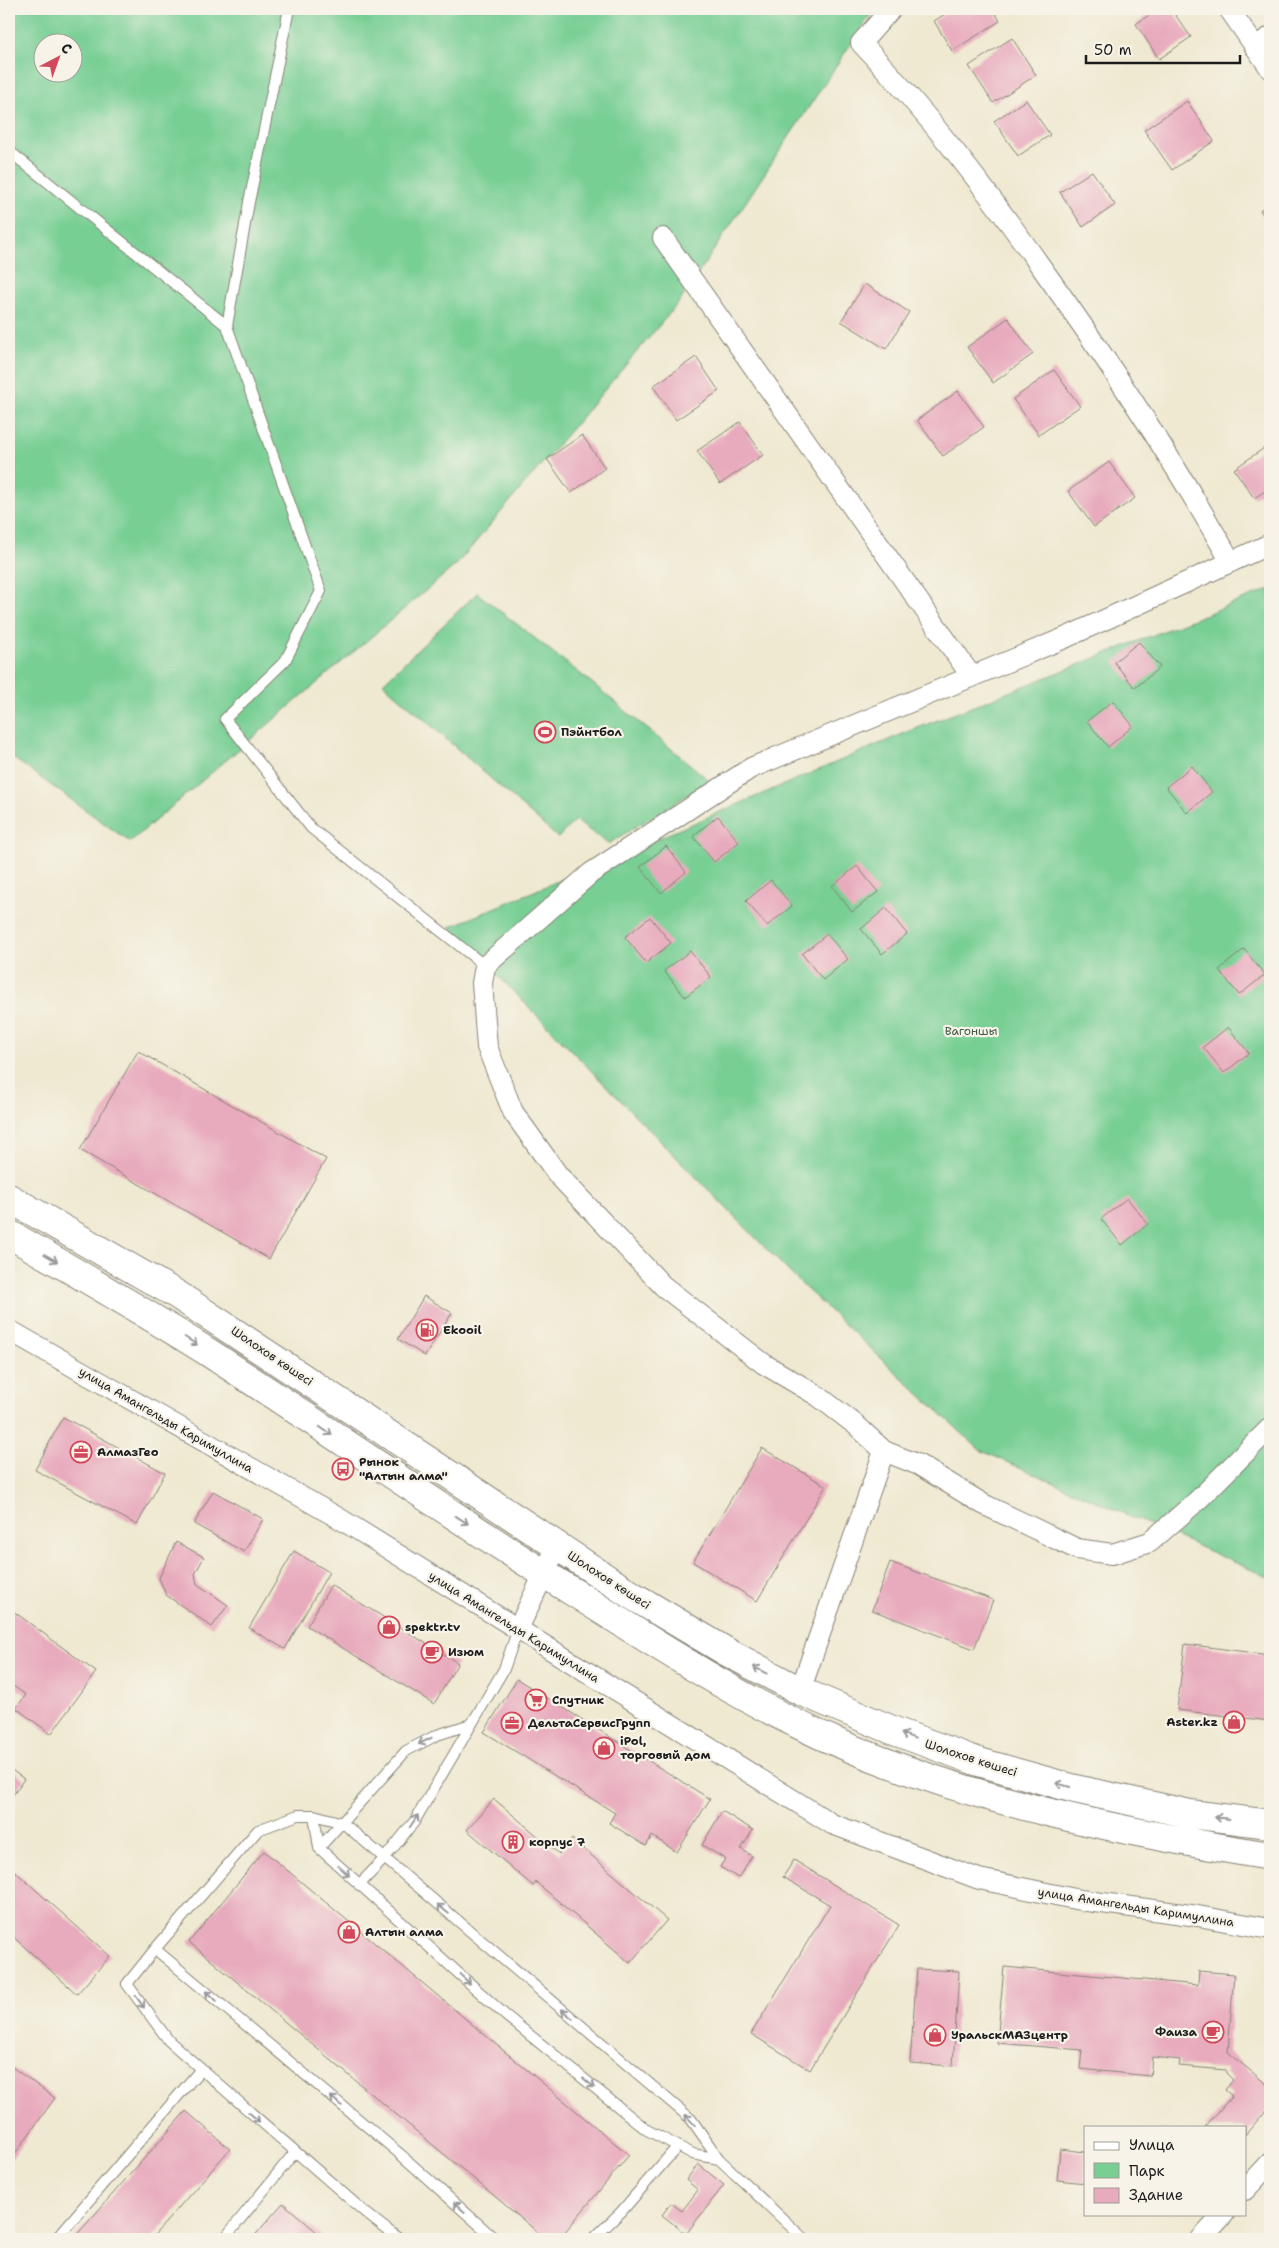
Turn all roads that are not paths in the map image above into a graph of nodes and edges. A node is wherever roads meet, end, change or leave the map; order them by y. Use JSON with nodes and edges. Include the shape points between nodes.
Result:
{"nodes":[{"id":1,"x":289,"y":9,"type":"edge"},
{"id":2,"x":891,"y":9,"type":"edge"},
{"id":3,"x":1229,"y":9,"type":"edge"},
{"id":4,"x":1263,"y":42,"type":"edge"},
{"id":5,"x":1270,"y":68,"type":"edge"},
{"id":6,"x":9,"y":151,"type":"edge"},
{"id":7,"x":663,"y":238,"type":"dead end"},
{"id":8,"x":227,"y":326,"type":"junction"},
{"id":9,"x":1270,"y":544,"type":"edge"},
{"id":10,"x":1231,"y":562,"type":"junction"},
{"id":11,"x":972,"y":677,"type":"junction"},
{"id":12,"x":485,"y":966,"type":"junction"},
{"id":13,"x":9,"y":1198,"type":"edge"},
{"id":14,"x":9,"y":1234,"type":"edge"},
{"id":15,"x":9,"y":1330,"type":"edge"},
{"id":16,"x":1270,"y":1428,"type":"edge"},
{"id":17,"x":884,"y":1451,"type":"junction"},
{"id":18,"x":557,"y":1546,"type":"junction"},
{"id":19,"x":545,"y":1574,"type":"junction"},
{"id":20,"x":518,"y":1629,"type":"junction"},
{"id":21,"x":800,"y":1690,"type":"junction"},
{"id":22,"x":471,"y":1724,"type":"junction"},
{"id":23,"x":314,"y":1815,"type":"junction"},
{"id":24,"x":343,"y":1823,"type":"junction"},
{"id":25,"x":1270,"y":1824,"type":"edge"},
{"id":26,"x":320,"y":1848,"type":"junction"},
{"id":27,"x":1270,"y":1856,"type":"edge"},
{"id":28,"x":384,"y":1859,"type":"junction"},
{"id":29,"x":359,"y":1885,"type":"junction"},
{"id":30,"x":1270,"y":1929,"type":"edge"},
{"id":31,"x":155,"y":1949,"type":"junction"},
{"id":32,"x":200,"y":2069,"type":"junction"},
{"id":33,"x":677,"y":2146,"type":"junction"},
{"id":34,"x":295,"y":2152,"type":"junction"},
{"id":35,"x":719,"y":2160,"type":"junction"},
{"id":36,"x":1270,"y":2163,"type":"edge"},
{"id":37,"x":1246,"y":2189,"type":"edge"},
{"id":38,"x":1222,"y":2216,"type":"edge"},
{"id":39,"x":56,"y":2239,"type":"edge"},
{"id":40,"x":224,"y":2239,"type":"edge"},
{"id":41,"x":399,"y":2239,"type":"edge"},
{"id":42,"x":495,"y":2239,"type":"edge"},
{"id":43,"x":592,"y":2239,"type":"edge"},
{"id":44,"x":804,"y":2239,"type":"edge"},
{"id":45,"x":1201,"y":2239,"type":"edge"}],
"edges":[{"from":1,"to":8,"type":"lane"},
{"from":2,"to":10,"type":"street","via":[[861,43],[947,140],[1068,304],[1140,410]]},
{"from":3,"to":4,"type":"street"},
{"from":4,"to":5,"type":"street"},
{"from":6,"to":8,"type":"lane"},
{"from":7,"to":11,"type":"street"},
{"from":8,"to":12,"type":"lane","via":[[321,591],[285,661],[225,719],[311,828]]},
{"from":9,"to":10,"type":"street"},
{"from":10,"to":11,"type":"street"},
{"from":11,"to":12,"type":"street","via":[[751,768],[591,874]]},
{"from":12,"to":17,"type":"street","via":[[482,983],[487,1047],[513,1112],[558,1175],[663,1286],[764,1364],[818,1396]]},
{"from":13,"to":18,"type":"highway","name":"Шолохов көшесі","via":[[183,1298]]},
{"from":14,"to":19,"type":"highway","one_way":true,"via":[[210,1353]]},
{"from":15,"to":20,"type":"street","name":"улица Амангельды Каримуллина","via":[[342,1520]]},
{"from":16,"to":17,"type":"street","via":[[1198,1500],[1150,1542],[1112,1554],[1077,1549],[984,1504],[919,1465]]},
{"from":17,"to":21,"type":"street"},
{"from":18,"to":19,"type":"street"},
{"from":21,"to":18,"type":"highway","name":"Шолохов көшесі","one_way":true,"via":[[727,1652]]},
{"from":19,"to":20,"type":"street"},
{"from":19,"to":27,"type":"highway","via":[[720,1684],[835,1741],[920,1775],[997,1800],[1169,1840]]},
{"from":20,"to":22,"type":"lane","via":[[504,1668]]},
{"from":20,"to":30,"type":"street","name":"улица Амангельды Каримуллина","via":[[832,1824],[978,1879],[1080,1900]]},
{"from":25,"to":21,"type":"highway","name":"Шолохов көшесі","one_way":true,"via":[[1180,1812],[1076,1789],[979,1762],[897,1732]]},
{"from":22,"to":24,"type":"lane","one_way":true,"via":[[437,1735],[406,1751]]},
{"from":28,"to":22,"type":"lane","one_way":true,"via":[[414,1822]]},
{"from":23,"to":24,"type":"lane"},
{"from":23,"to":26,"type":"lane"},
{"from":23,"to":31,"type":"lane","via":[[298,1815],[258,1830]]},
{"from":24,"to":26,"type":"lane"},
{"from":24,"to":28,"type":"lane"},
{"from":26,"to":29,"type":"lane","one_way":true},
{"from":28,"to":29,"type":"lane"},
{"from":35,"to":28,"type":"lane","one_way":true,"via":[[691,2120]]},
{"from":29,"to":33,"type":"lane","one_way":true,"via":[[505,2015],[647,2130]]},
{"from":31,"to":32,"type":"lane","one_way":true,"via":[[127,1984],[170,2042]]},
{"from":42,"to":31,"type":"lane","one_way":true,"via":[[400,2154]]},
{"from":32,"to":34,"type":"lane","one_way":true},
{"from":32,"to":39,"type":"lane"},
{"from":33,"to":35,"type":"lane","via":[[693,2154]]},
{"from":33,"to":43,"type":"lane","via":[[621,2212]]},
{"from":34,"to":40,"type":"lane"},
{"from":34,"to":41,"type":"lane"},
{"from":35,"to":44,"type":"lane"},
{"from":36,"to":37,"type":"street"},
{"from":38,"to":45,"type":"street"}]}
